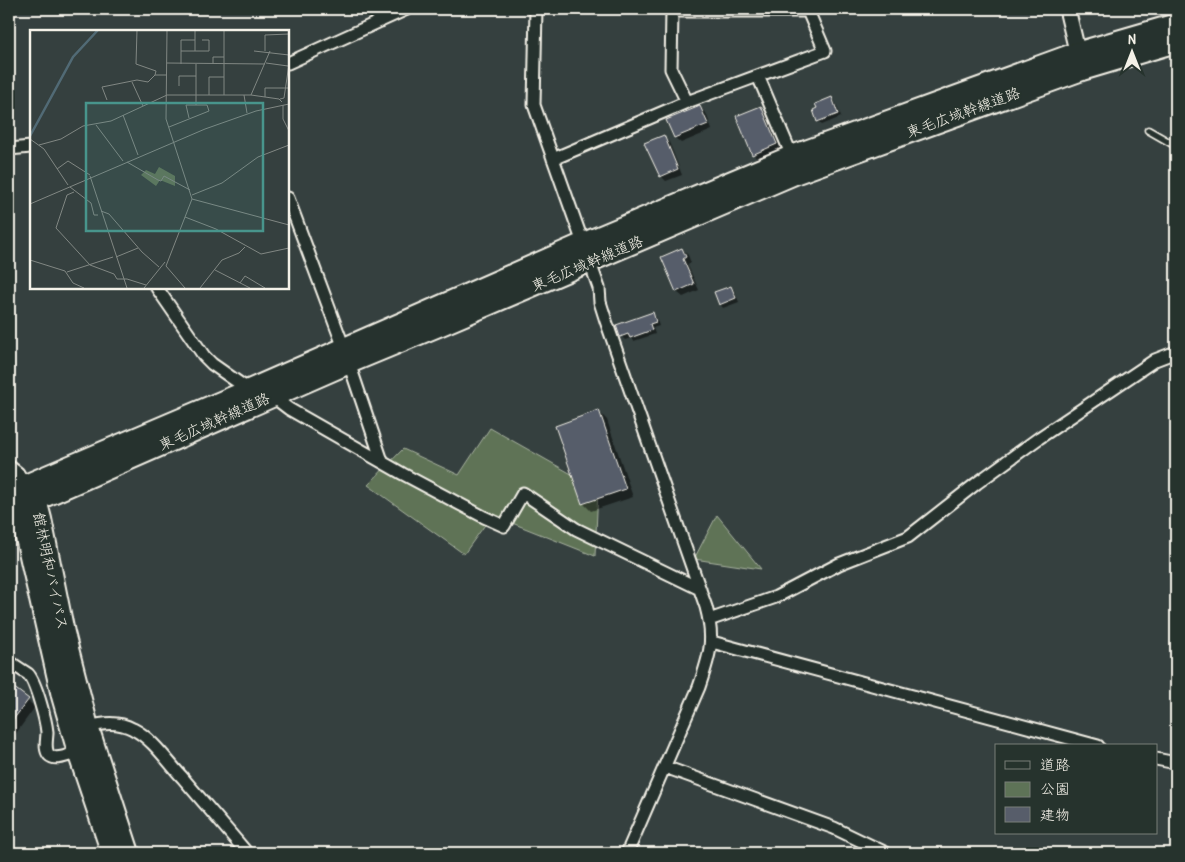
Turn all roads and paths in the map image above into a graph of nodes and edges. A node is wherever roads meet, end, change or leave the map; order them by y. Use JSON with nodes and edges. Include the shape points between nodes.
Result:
{"nodes":[{"id":1,"x":375,"y":9,"type":"edge"},
{"id":2,"x":407,"y":9,"type":"edge"},
{"id":3,"x":536,"y":9,"type":"edge"},
{"id":4,"x":734,"y":9,"type":"edge"},
{"id":5,"x":1067,"y":9,"type":"edge"},
{"id":6,"x":381,"y":21,"type":"junction"},
{"id":7,"x":1176,"y":24,"type":"edge"},
{"id":8,"x":1176,"y":42,"type":"edge"},
{"id":9,"x":1079,"y":62,"type":"junction"},
{"id":10,"x":289,"y":63,"type":"edge"},
{"id":11,"x":758,"y":76,"type":"junction"},
{"id":12,"x":687,"y":102,"type":"junction"},
{"id":13,"x":1148,"y":130,"type":"dead end"},
{"id":14,"x":1176,"y":146,"type":"edge"},
{"id":15,"x":30,"y":147,"type":"edge"},
{"id":16,"x":9,"y":149,"type":"edge"},
{"id":17,"x":792,"y":156,"type":"junction"},
{"id":18,"x":553,"y":159,"type":"junction"},
{"id":19,"x":289,"y":201,"type":"edge"},
{"id":20,"x":586,"y":253,"type":"junction"},
{"id":21,"x":158,"y":289,"type":"edge"},
{"id":22,"x":1175,"y":355,"type":"edge"},
{"id":23,"x":347,"y":356,"type":"junction"},
{"id":24,"x":249,"y":390,"type":"junction"},
{"id":25,"x":272,"y":396,"type":"junction"},
{"id":26,"x":382,"y":461,"type":"junction"},
{"id":27,"x":9,"y":466,"type":"edge"},
{"id":28,"x":19,"y":499,"type":"edge"},
{"id":29,"x":700,"y":589,"type":"junction"},
{"id":30,"x":709,"y":620,"type":"junction"},
{"id":31,"x":712,"y":642,"type":"junction"},
{"id":32,"x":9,"y":662,"type":"edge"},
{"id":33,"x":88,"y":727,"type":"junction"},
{"id":34,"x":1091,"y":744,"type":"edge"},
{"id":35,"x":78,"y":752,"type":"junction"},
{"id":36,"x":1158,"y":758,"type":"edge"},
{"id":37,"x":1176,"y":763,"type":"edge"},
{"id":38,"x":665,"y":767,"type":"junction"},
{"id":39,"x":112,"y":853,"type":"edge"},
{"id":40,"x":129,"y":853,"type":"edge"},
{"id":41,"x":247,"y":853,"type":"edge"},
{"id":42,"x":627,"y":853,"type":"edge"},
{"id":43,"x":886,"y":853,"type":"edge"}],
"edges":[{"from":1,"to":6,"type":"street"},
{"from":2,"to":6,"type":"street"},
{"from":3,"to":18,"type":"street","via":[[534,105]]},
{"from":4,"to":11,"type":"street","via":[[808,11],[825,51]]},
{"from":4,"to":12,"type":"street","via":[[672,11],[671,69]]},
{"from":5,"to":9,"type":"street"},
{"from":6,"to":10,"type":"street"},
{"from":7,"to":9,"type":"highway","name":"東毛広域幹線道路"},
{"from":8,"to":9,"type":"highway","name":"東毛広域幹線道路"},
{"from":9,"to":17,"type":"highway","name":"東毛広域幹線道路"},
{"from":9,"to":20,"type":"highway","name":"東毛広域幹線道路"},
{"from":11,"to":12,"type":"street"},
{"from":11,"to":17,"type":"street"},
{"from":12,"to":18,"type":"street"},
{"from":13,"to":14,"type":"lane"},
{"from":15,"to":16,"type":"street"},
{"from":17,"to":20,"type":"highway","name":"東毛広域幹線道路"},
{"from":18,"to":20,"type":"street"},
{"from":19,"to":23,"type":"street"},
{"from":20,"to":23,"type":"highway","name":"東毛広域幹線道路"},
{"from":20,"to":29,"type":"street","via":[[606,321]]},
{"from":21,"to":24,"type":"street","via":[[204,356]]},
{"from":22,"to":30,"type":"street","via":[[1155,360],[1039,438],[908,538],[839,564],[776,597]]},
{"from":23,"to":24,"type":"highway","name":"東毛広域幹線道路"},
{"from":23,"to":25,"type":"highway","name":"東毛広域幹線道路"},
{"from":23,"to":26,"type":"street"},
{"from":24,"to":28,"type":"highway","name":"東毛広域幹線道路"},
{"from":25,"to":26,"type":"street","via":[[289,409]]},
{"from":25,"to":28,"type":"highway","name":"東毛広域幹線道路"},
{"from":26,"to":29,"type":"street","via":[[504,526],[523,493],[576,529]]},
{"from":27,"to":28,"type":"street","via":[[18,473]]},
{"from":28,"to":33,"type":"highway","name":"館林明和バイパス","via":[[42,525],[64,633]]},
{"from":28,"to":35,"type":"highway","name":"館林明和バイパス","via":[[47,636]]},
{"from":29,"to":30,"type":"street"},
{"from":30,"to":31,"type":"street"},
{"from":31,"to":34,"type":"street"},
{"from":31,"to":38,"type":"street","via":[[699,686]]},
{"from":32,"to":35,"type":"street","via":[[34,681],[46,728],[48,754],[56,758]]},
{"from":33,"to":40,"type":"highway","name":"館林明和バイパス"},
{"from":33,"to":41,"type":"street","via":[[120,724],[142,734]]},
{"from":35,"to":39,"type":"highway","name":"館林明和バイパス"},
{"from":36,"to":37,"type":"street"},
{"from":38,"to":42,"type":"street"},
{"from":38,"to":43,"type":"street","via":[[834,828]]}]}
